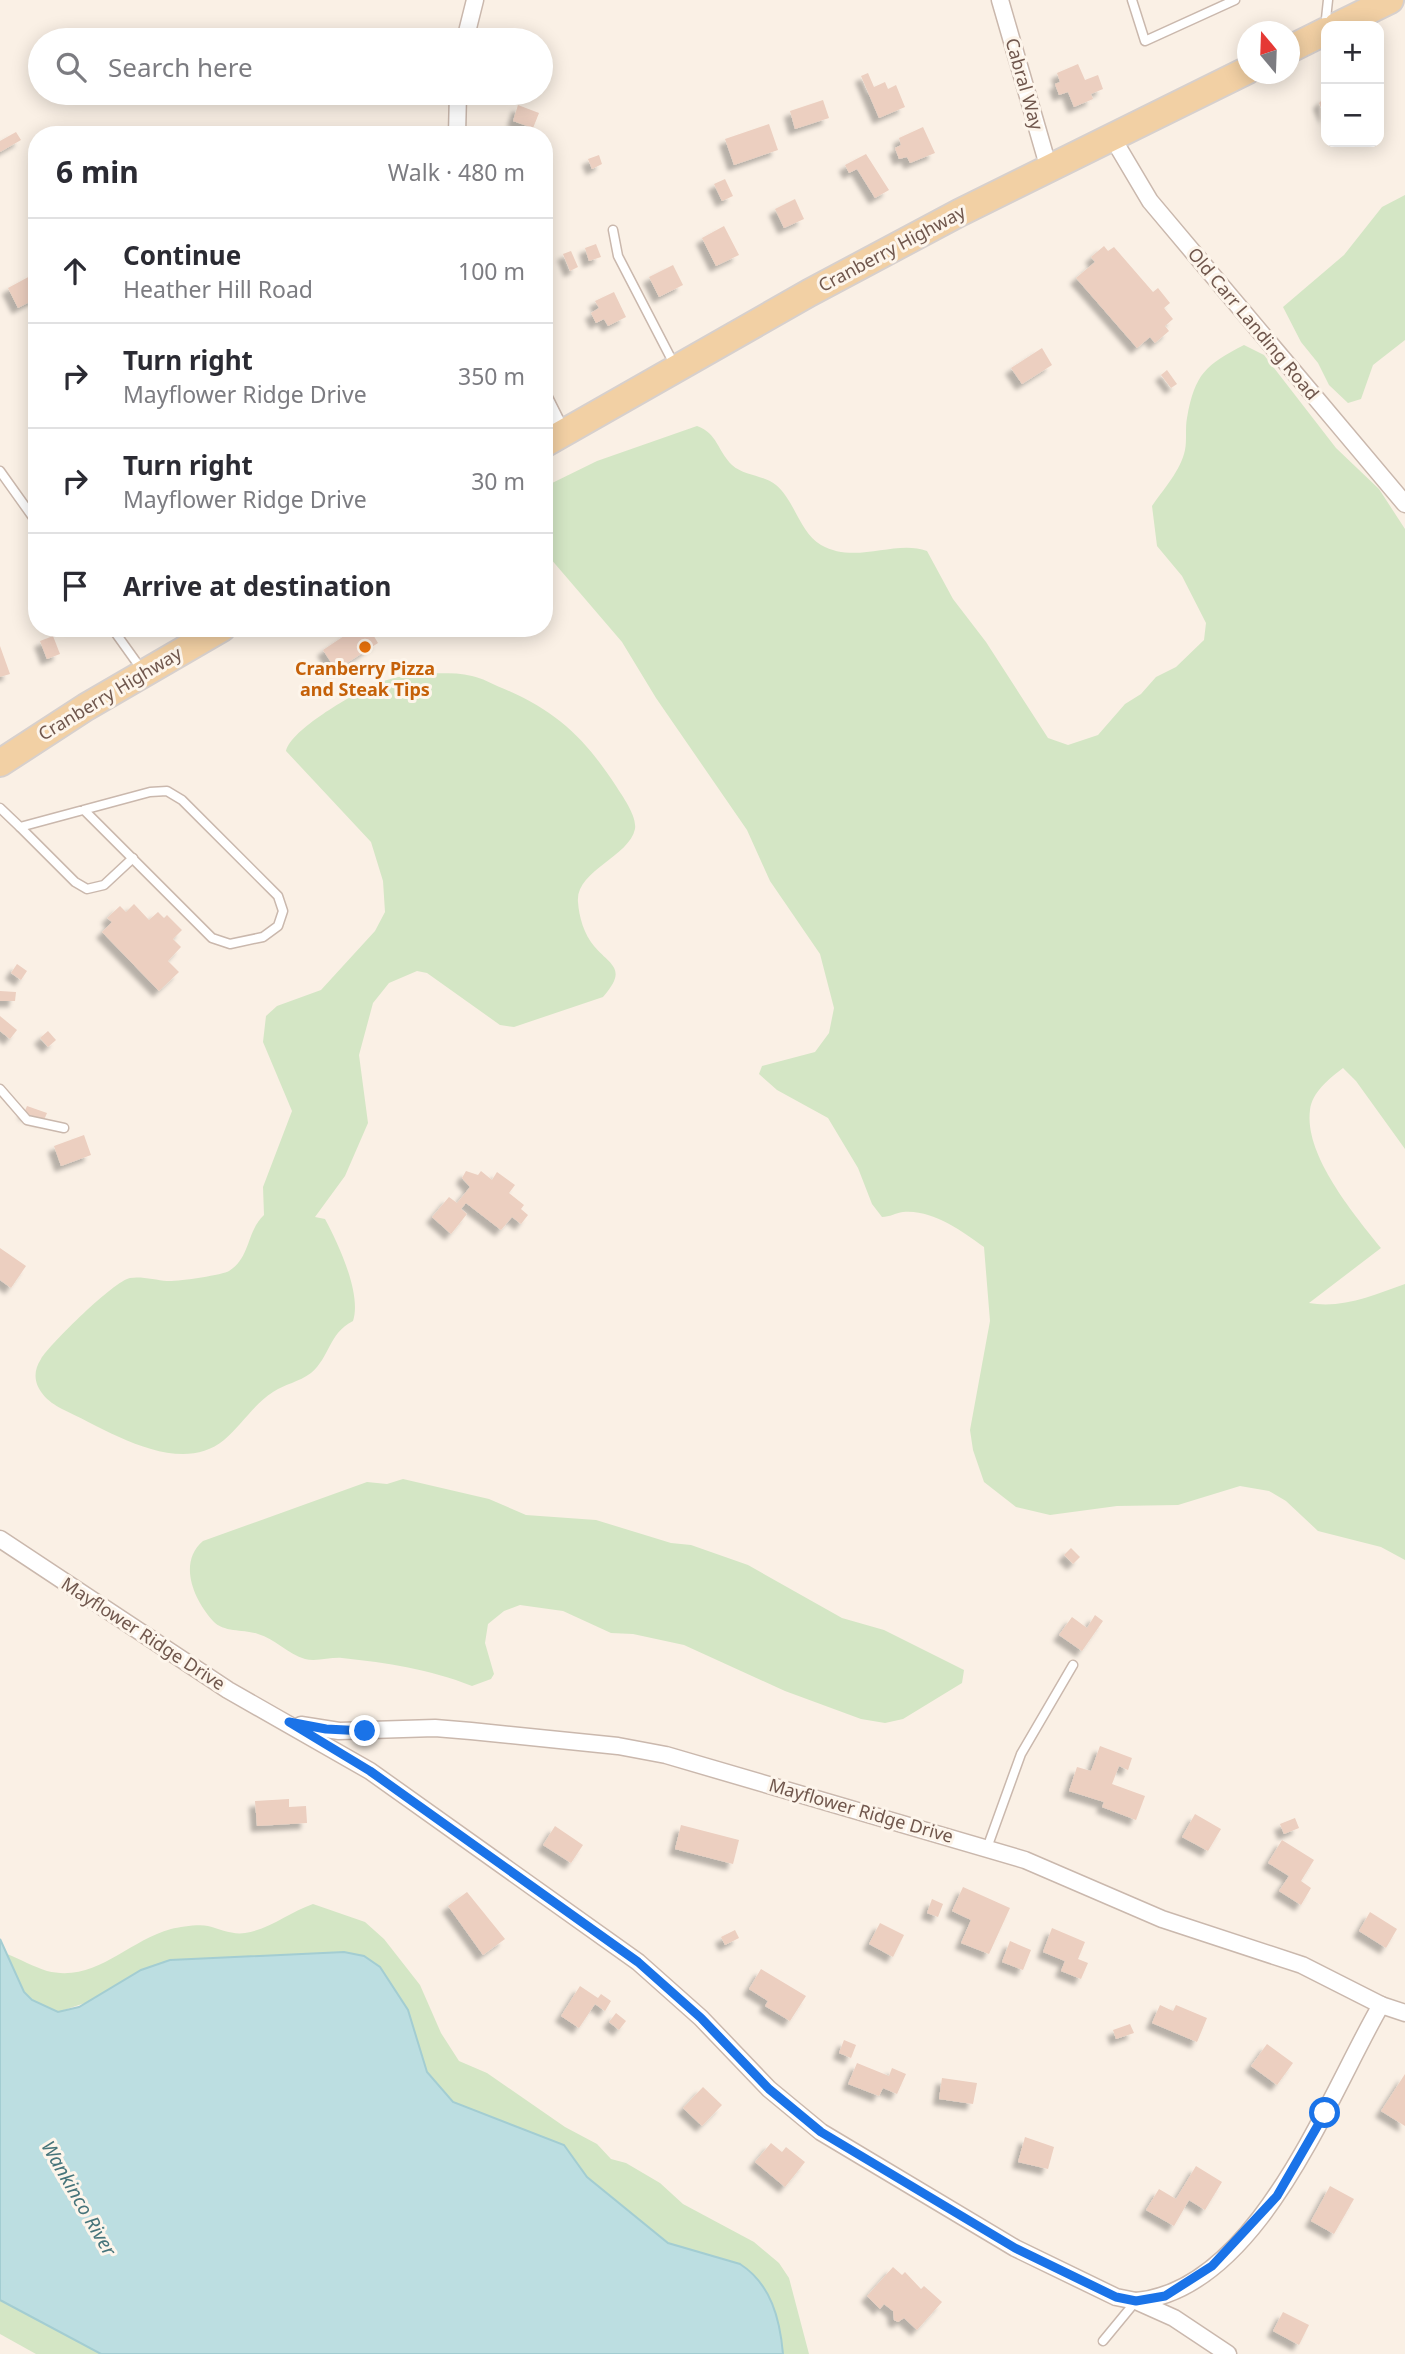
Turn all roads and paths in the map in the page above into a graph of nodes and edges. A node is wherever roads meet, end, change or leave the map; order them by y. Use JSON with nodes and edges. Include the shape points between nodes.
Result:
{"nodes":[{"id":1,"x":475,"y":0,"type":"edge"},
{"id":2,"x":1000,"y":0,"type":"edge"},
{"id":3,"x":1132,"y":0,"type":"edge"},
{"id":4,"x":1235,"y":0,"type":"edge"},
{"id":5,"x":1328,"y":0,"type":"edge"},
{"id":6,"x":1390,"y":0,"type":"edge"},
{"id":7,"x":1329,"y":21,"type":"edge"},
{"id":8,"x":1347,"y":21,"type":"edge"},
{"id":9,"x":468,"y":28,"type":"edge"},
{"id":10,"x":1321,"y":34,"type":"edge"},
{"id":11,"x":1300,"y":44,"type":"edge"},
{"id":12,"x":1237,"y":75,"type":"edge"},
{"id":13,"x":458,"y":105,"type":"edge"},
{"id":14,"x":457,"y":126,"type":"edge"},
{"id":15,"x":1112,"y":137,"type":"junction"},
{"id":16,"x":1049,"y":169,"type":"junction"},
{"id":17,"x":613,"y":230,"type":"dead end"},
{"id":18,"x":676,"y":368,"type":"junction"},
{"id":19,"x":553,"y":439,"type":"edge"},
{"id":20,"x":0,"y":471,"type":"edge"},
{"id":21,"x":1405,"y":504,"type":"edge"},
{"id":22,"x":28,"y":510,"type":"edge"},
{"id":23,"x":118,"y":637,"type":"edge"},
{"id":24,"x":206,"y":637,"type":"edge"},
{"id":25,"x":144,"y":673,"type":"junction"},
{"id":26,"x":0,"y":763,"type":"edge"},
{"id":27,"x":0,"y":808,"type":"edge"},
{"id":28,"x":84,"y":810,"type":"junction"},
{"id":29,"x":20,"y":827,"type":"junction"},
{"id":30,"x":133,"y":858,"type":"junction"},
{"id":31,"x":0,"y":1089,"type":"edge"},
{"id":32,"x":64,"y":1128,"type":"dead end"},
{"id":33,"x":0,"y":1539,"type":"edge"},
{"id":34,"x":1073,"y":1665,"type":"dead end"},
{"id":35,"x":289,"y":1722,"type":"junction"},
{"id":36,"x":986,"y":1848,"type":"junction"},
{"id":37,"x":1381,"y":2005,"type":"junction"},
{"id":38,"x":1405,"y":2013,"type":"edge"},
{"id":39,"x":1136,"y":2301,"type":"junction"},
{"id":40,"x":1103,"y":2342,"type":"dead end"},
{"id":41,"x":1228,"y":2354,"type":"edge"}],
"edges":[{"from":1,"to":9,"type":"street"},
{"from":2,"to":16,"type":"street","name":"Cabral Way"},
{"from":3,"to":4,"type":"lane","via":[[1145,41]]},
{"from":5,"to":7,"type":"lane"},
{"from":6,"to":8,"type":"main road"},
{"from":10,"to":11,"type":"main road"},
{"from":12,"to":15,"type":"main road","name":"Cranberry Highway"},
{"from":13,"to":14,"type":"street"},
{"from":15,"to":16,"type":"main road","name":"Cranberry Highway"},
{"from":15,"to":21,"type":"street","name":"Old Carr Landing Road","via":[[1150,201]]},
{"from":16,"to":18,"type":"main road","name":"Cranberry Highway","via":[[820,287]]},
{"from":17,"to":18,"type":"lane","via":[[618,256]]},
{"from":18,"to":19,"type":"main road","name":"Cranberry Highway"},
{"from":20,"to":22,"type":"lane"},
{"from":23,"to":25,"type":"lane"},
{"from":24,"to":25,"type":"main road","name":"Cranberry Highway"},
{"from":25,"to":26,"type":"main road","name":"Cranberry Highway"},
{"from":27,"to":29,"type":"lane"},
{"from":28,"to":29,"type":"lane"},
{"from":28,"to":30,"type":"lane"},
{"from":28,"to":30,"type":"lane","via":[[150,792],[167,792],[182,800],[278,896],[283,911],[278,926],[263,937],[230,944],[212,938]]},
{"from":29,"to":30,"type":"lane","via":[[87,889],[104,885]]},
{"from":31,"to":32,"type":"lane","via":[[27,1120]]},
{"from":33,"to":35,"type":"street","name":"Mayflower Ridge Drive","via":[[228,1690]]},
{"from":34,"to":36,"type":"lane","via":[[1021,1754]]},
{"from":35,"to":36,"type":"street","name":"Mayflower Ridge Drive","via":[[339,1731],[435,1728],[618,1746],[666,1755]]},
{"from":35,"to":39,"type":"street","name":"Mayflower Ridge Drive","via":[[370,1771],[638,1962],[769,2089],[821,2132],[1015,2248],[1116,2297]]},
{"from":36,"to":37,"type":"street","name":"Mayflower Ridge Drive","via":[[1048,1869],[1162,1919],[1302,1965]]},
{"from":37,"to":38,"type":"street","name":"Mayflower Ridge Drive"},
{"from":37,"to":39,"type":"street","via":[[1299,2161],[1264,2213],[1198,2277],[1165,2296]]},
{"from":39,"to":40,"type":"lane"},
{"from":39,"to":41,"type":"street","name":"Mayflower Ridge Drive","via":[[1192,2327]]}]}
